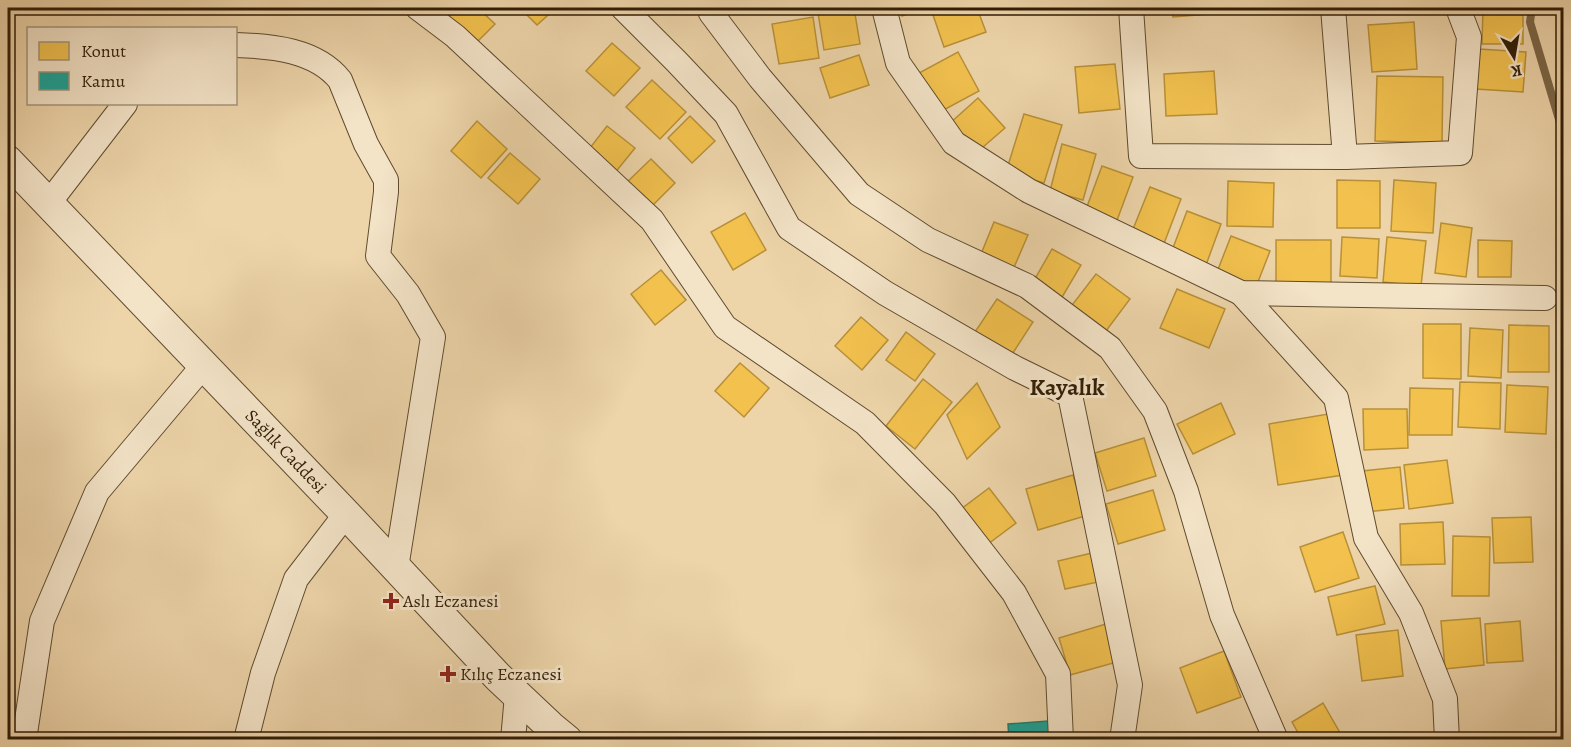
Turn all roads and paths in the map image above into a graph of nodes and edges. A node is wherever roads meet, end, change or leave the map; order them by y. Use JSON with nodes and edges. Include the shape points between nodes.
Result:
{"nodes":[{"id":1,"x":418,"y":8,"type":"edge"},
{"id":2,"x":623,"y":8,"type":"edge"},
{"id":3,"x":714,"y":8,"type":"edge"},
{"id":4,"x":884,"y":8,"type":"edge"},
{"id":5,"x":1131,"y":8,"type":"edge"},
{"id":6,"x":1334,"y":8,"type":"edge"},
{"id":7,"x":1458,"y":8,"type":"edge"},
{"id":8,"x":237,"y":45,"type":"edge"},
{"id":9,"x":124,"y":105,"type":"edge"},
{"id":10,"x":1345,"y":157,"type":"junction"},
{"id":11,"x":8,"y":161,"type":"edge"},
{"id":12,"x":48,"y":204,"type":"junction"},
{"id":13,"x":1241,"y":293,"type":"junction"},
{"id":14,"x":1545,"y":298,"type":"dead end"},
{"id":15,"x":203,"y":366,"type":"junction"},
{"id":16,"x":346,"y":514,"type":"junction"},
{"id":17,"x":396,"y":568,"type":"junction"},
{"id":18,"x":517,"y":695,"type":"junction"},
{"id":19,"x":19,"y":731,"type":"edge"},
{"id":20,"x":246,"y":740,"type":"edge"},
{"id":21,"x":513,"y":740,"type":"edge"},
{"id":22,"x":567,"y":740,"type":"edge"},
{"id":23,"x":1061,"y":740,"type":"edge"},
{"id":24,"x":1122,"y":740,"type":"edge"},
{"id":25,"x":1276,"y":740,"type":"edge"},
{"id":26,"x":1447,"y":740,"type":"edge"}],
"edges":[{"from":1,"to":23,"type":"street","via":[[455,36],[652,220],[725,327],[865,423],[945,504],[1014,593],[1058,674]]},
{"from":2,"to":24,"type":"street","via":[[726,114],[789,228],[885,293],[1070,395],[1130,685]]},
{"from":3,"to":25,"type":"street","via":[[711,13],[760,78],[858,194],[928,240],[1027,286],[1110,348],[1155,411],[1186,491],[1222,615]]},
{"from":4,"to":13,"type":"street","via":[[898,63],[954,143],[1029,191]]},
{"from":5,"to":10,"type":"street","via":[[1141,156]]},
{"from":6,"to":10,"type":"street"},
{"from":7,"to":10,"type":"street","via":[[1469,38],[1460,153]]},
{"from":8,"to":17,"type":"street","via":[[276,48],[321,61],[340,80],[366,144],[386,180],[378,256],[408,294],[434,337]]},
{"from":9,"to":12,"type":"street"},
{"from":11,"to":12,"type":"street","name":"Sağlık Caddesi"},
{"from":12,"to":15,"type":"street","name":"Sağlık Caddesi"},
{"from":13,"to":14,"type":"street"},
{"from":13,"to":26,"type":"street","via":[[1336,398],[1366,538],[1412,613],[1445,699]]},
{"from":15,"to":16,"type":"street","name":"Sağlık Caddesi"},
{"from":15,"to":19,"type":"street","via":[[97,492],[42,621]]},
{"from":16,"to":17,"type":"street","name":"Sağlık Caddesi"},
{"from":16,"to":20,"type":"street","via":[[296,579],[263,673]]},
{"from":17,"to":18,"type":"street","name":"Sağlık Caddesi"},
{"from":18,"to":21,"type":"street"},
{"from":18,"to":22,"type":"street","name":"Sağlık Caddesi"}]}
